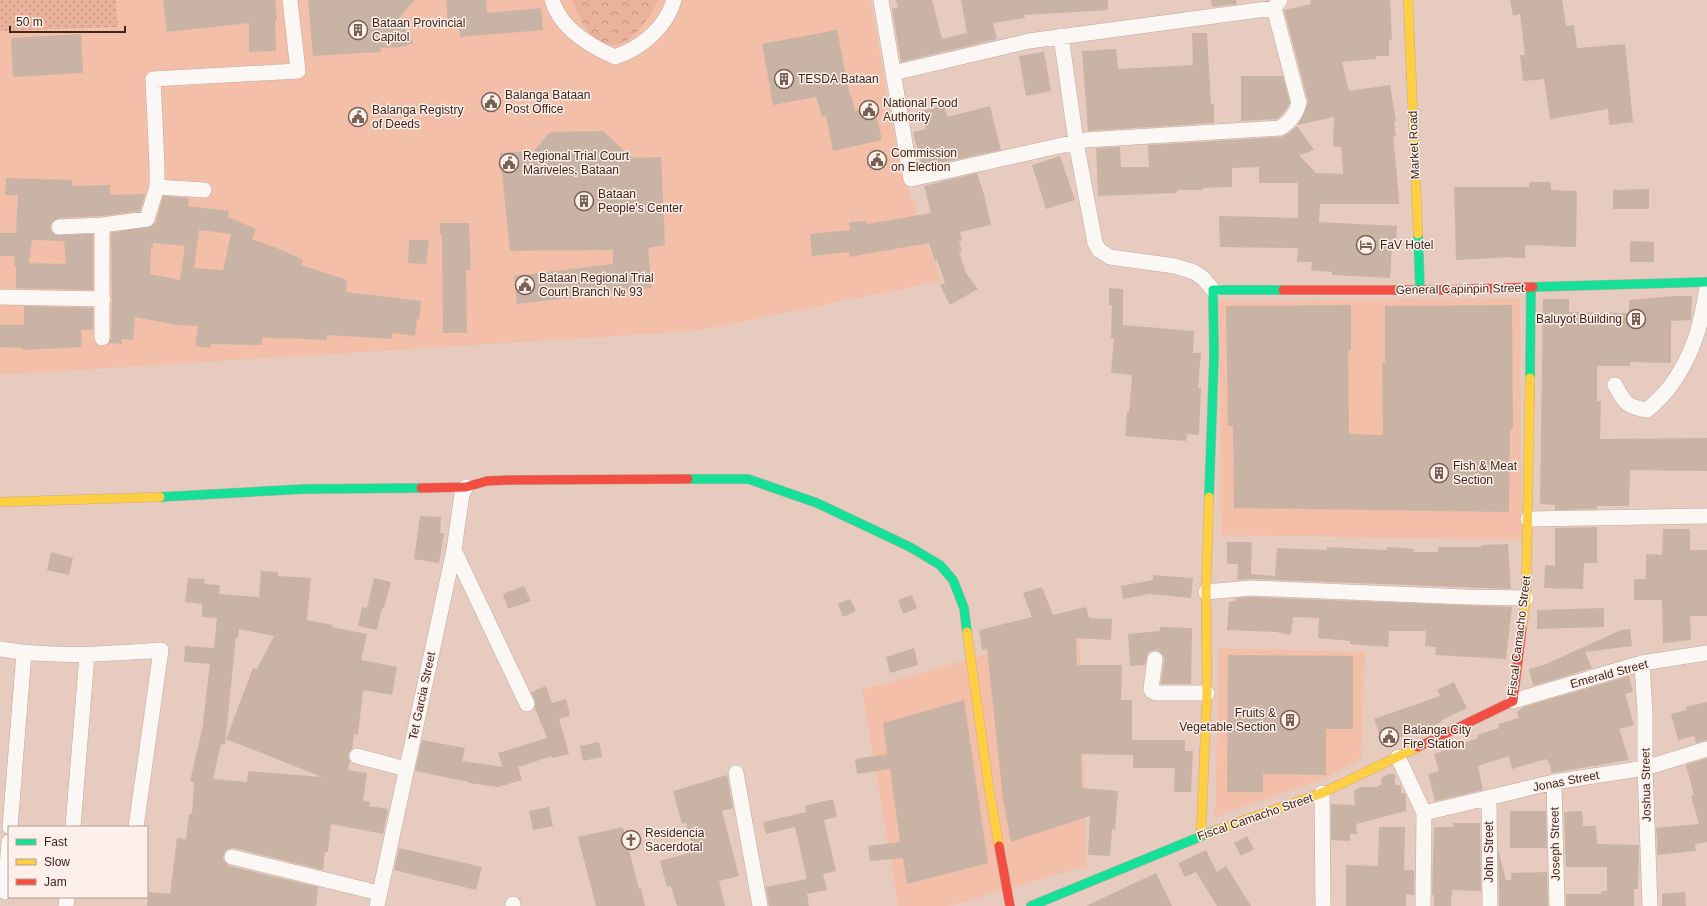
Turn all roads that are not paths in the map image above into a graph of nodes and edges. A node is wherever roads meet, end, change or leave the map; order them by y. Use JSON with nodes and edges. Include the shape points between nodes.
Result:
{"nodes":[{"id":1,"x":290,"y":0,"type":"edge"},
{"id":2,"x":552,"y":0,"type":"edge"},
{"id":3,"x":674,"y":0,"type":"edge"},
{"id":4,"x":881,"y":0,"type":"edge"},
{"id":5,"x":1408,"y":0,"type":"edge"},
{"id":6,"x":1277,"y":4,"type":"edge"},
{"id":7,"x":1061,"y":36,"type":"junction"},
{"id":8,"x":893,"y":73,"type":"junction"},
{"id":9,"x":1076,"y":142,"type":"junction"},
{"id":10,"x":157,"y":187,"type":"junction"},
{"id":11,"x":204,"y":190,"type":"dead end"},
{"id":12,"x":102,"y":225,"type":"junction"},
{"id":13,"x":59,"y":227,"type":"dead end"},
{"id":14,"x":1707,"y":282,"type":"edge"},
{"id":15,"x":1707,"y":287,"type":"edge"},
{"id":16,"x":1531,"y":288,"type":"junction"},
{"id":17,"x":1213,"y":290,"type":"junction"},
{"id":18,"x":1420,"y":290,"type":"junction"},
{"id":19,"x":0,"y":297,"type":"edge"},
{"id":20,"x":103,"y":299,"type":"junction"},
{"id":21,"x":102,"y":338,"type":"dead end"},
{"id":22,"x":1615,"y":385,"type":"dead end"},
{"id":23,"x":466,"y":487,"type":"junction"},
{"id":24,"x":0,"y":502,"type":"edge"},
{"id":25,"x":1707,"y":516,"type":"edge"},
{"id":26,"x":1528,"y":519,"type":"junction"},
{"id":27,"x":454,"y":550,"type":"junction"},
{"id":28,"x":1206,"y":592,"type":"junction"},
{"id":29,"x":1526,"y":598,"type":"junction"},
{"id":30,"x":0,"y":649,"type":"edge"},
{"id":31,"x":24,"y":653,"type":"junction"},
{"id":32,"x":1707,"y":653,"type":"edge"},
{"id":33,"x":87,"y":655,"type":"junction"},
{"id":34,"x":1155,"y":659,"type":"dead end"},
{"id":35,"x":1642,"y":663,"type":"junction"},
{"id":36,"x":1207,"y":693,"type":"junction"},
{"id":37,"x":1513,"y":701,"type":"junction"},
{"id":38,"x":527,"y":704,"type":"dead end"},
{"id":39,"x":1707,"y":749,"type":"edge"},
{"id":40,"x":357,"y":756,"type":"dead end"},
{"id":41,"x":1398,"y":757,"type":"junction"},
{"id":42,"x":1645,"y":768,"type":"junction"},
{"id":43,"x":406,"y":769,"type":"junction"},
{"id":44,"x":736,"y":774,"type":"dead end"},
{"id":45,"x":1554,"y":782,"type":"junction"},
{"id":46,"x":1322,"y":793,"type":"junction"},
{"id":47,"x":1489,"y":798,"type":"junction"},
{"id":48,"x":1424,"y":812,"type":"junction"},
{"id":49,"x":10,"y":826,"type":"edge"},
{"id":50,"x":73,"y":826,"type":"edge"},
{"id":51,"x":136,"y":826,"type":"edge"},
{"id":52,"x":1201,"y":835,"type":"junction"},
{"id":53,"x":8,"y":854,"type":"edge"},
{"id":54,"x":232,"y":856,"type":"dead end"},
{"id":55,"x":5,"y":892,"type":"edge"},
{"id":56,"x":378,"y":900,"type":"edge"},
{"id":57,"x":760,"y":906,"type":"edge"},
{"id":58,"x":1010,"y":906,"type":"edge"},
{"id":59,"x":1031,"y":906,"type":"edge"},
{"id":60,"x":1323,"y":906,"type":"edge"},
{"id":61,"x":1423,"y":906,"type":"edge"},
{"id":62,"x":1490,"y":906,"type":"edge"},
{"id":63,"x":1557,"y":906,"type":"edge"},
{"id":64,"x":1650,"y":906,"type":"edge"}],
"edges":[{"from":1,"to":10,"type":"street","via":[[298,71],[153,79]]},
{"from":2,"to":3,"type":"street","via":[[555,9],[579,37],[615,57],[629,52],[650,36],[663,23]]},
{"from":4,"to":8,"type":"street"},
{"from":5,"to":18,"type":"street","name":"Market Road"},
{"from":6,"to":7,"type":"street"},
{"from":6,"to":9,"type":"street","via":[[1299,103],[1297,111],[1287,124],[1280,128]]},
{"from":7,"to":8,"type":"street"},
{"from":7,"to":9,"type":"street"},
{"from":8,"to":9,"type":"street","via":[[911,179]]},
{"from":9,"to":17,"type":"street","via":[[1095,243],[1099,250],[1110,257],[1175,266],[1194,272]]},
{"from":10,"to":11,"type":"street"},
{"from":10,"to":12,"type":"street","via":[[147,219]]},
{"from":12,"to":13,"type":"street"},
{"from":12,"to":20,"type":"street"},
{"from":14,"to":16,"type":"street","name":"General Capinpin Street"},
{"from":15,"to":22,"type":"street","via":[[1702,320],[1690,354],[1682,371],[1657,403],[1647,410],[1630,406]]},
{"from":16,"to":18,"type":"street","name":"General Capinpin Street"},
{"from":16,"to":26,"type":"street","name":"Fiscal Camacho Street"},
{"from":17,"to":18,"type":"street","name":"General Capinpin Street"},
{"from":17,"to":28,"type":"street","via":[[1214,357]]},
{"from":19,"to":20,"type":"street"},
{"from":20,"to":21,"type":"street"},
{"from":23,"to":24,"type":"street","via":[[305,489]]},
{"from":23,"to":27,"type":"street","name":"Tet Garcia Street","via":[[462,494]]},
{"from":23,"to":58,"type":"street","via":[[487,481],[512,480],[748,480],[817,503],[910,547],[940,565],[953,580],[964,608],[989,789]]},
{"from":25,"to":26,"type":"street"},
{"from":26,"to":29,"type":"street","name":"Fiscal Camacho Street"},
{"from":27,"to":38,"type":"street"},
{"from":27,"to":43,"type":"street","name":"Tet Garcia Street"},
{"from":28,"to":29,"type":"street","via":[[1251,588]]},
{"from":28,"to":36,"type":"street"},
{"from":29,"to":37,"type":"street","name":"Fiscal Camacho Street"},
{"from":30,"to":31,"type":"street"},
{"from":31,"to":33,"type":"street"},
{"from":31,"to":49,"type":"street"},
{"from":32,"to":35,"type":"street","name":"Emerald Street"},
{"from":33,"to":50,"type":"street"},
{"from":33,"to":51,"type":"street","via":[[161,650]]},
{"from":34,"to":36,"type":"street","via":[[1152,691]]},
{"from":35,"to":37,"type":"street","name":"Emerald Street"},
{"from":35,"to":42,"type":"street","name":"Joshua Street"},
{"from":36,"to":52,"type":"street"},
{"from":37,"to":41,"type":"street","name":"Fiscal Camacho Street"},
{"from":39,"to":42,"type":"street","name":"Jonas Street"},
{"from":40,"to":43,"type":"street"},
{"from":41,"to":46,"type":"street","name":"Fiscal Camacho Street"},
{"from":41,"to":48,"type":"street"},
{"from":42,"to":45,"type":"street","name":"Jonas Street"},
{"from":42,"to":64,"type":"street","name":"Joshua Street"},
{"from":43,"to":56,"type":"street","name":"Tet Garcia Street"},
{"from":44,"to":57,"type":"street"},
{"from":45,"to":47,"type":"street","name":"Jonas Street"},
{"from":45,"to":63,"type":"street","name":"Joseph Street"},
{"from":46,"to":52,"type":"street","name":"Fiscal Camacho Street"},
{"from":46,"to":60,"type":"street"},
{"from":47,"to":48,"type":"street","name":"Jonas Street"},
{"from":47,"to":62,"type":"street","name":"John Street"},
{"from":48,"to":61,"type":"street"},
{"from":52,"to":59,"type":"street","name":"Fiscal Camacho Street"},
{"from":53,"to":55,"type":"street"},
{"from":54,"to":56,"type":"street"}]}
